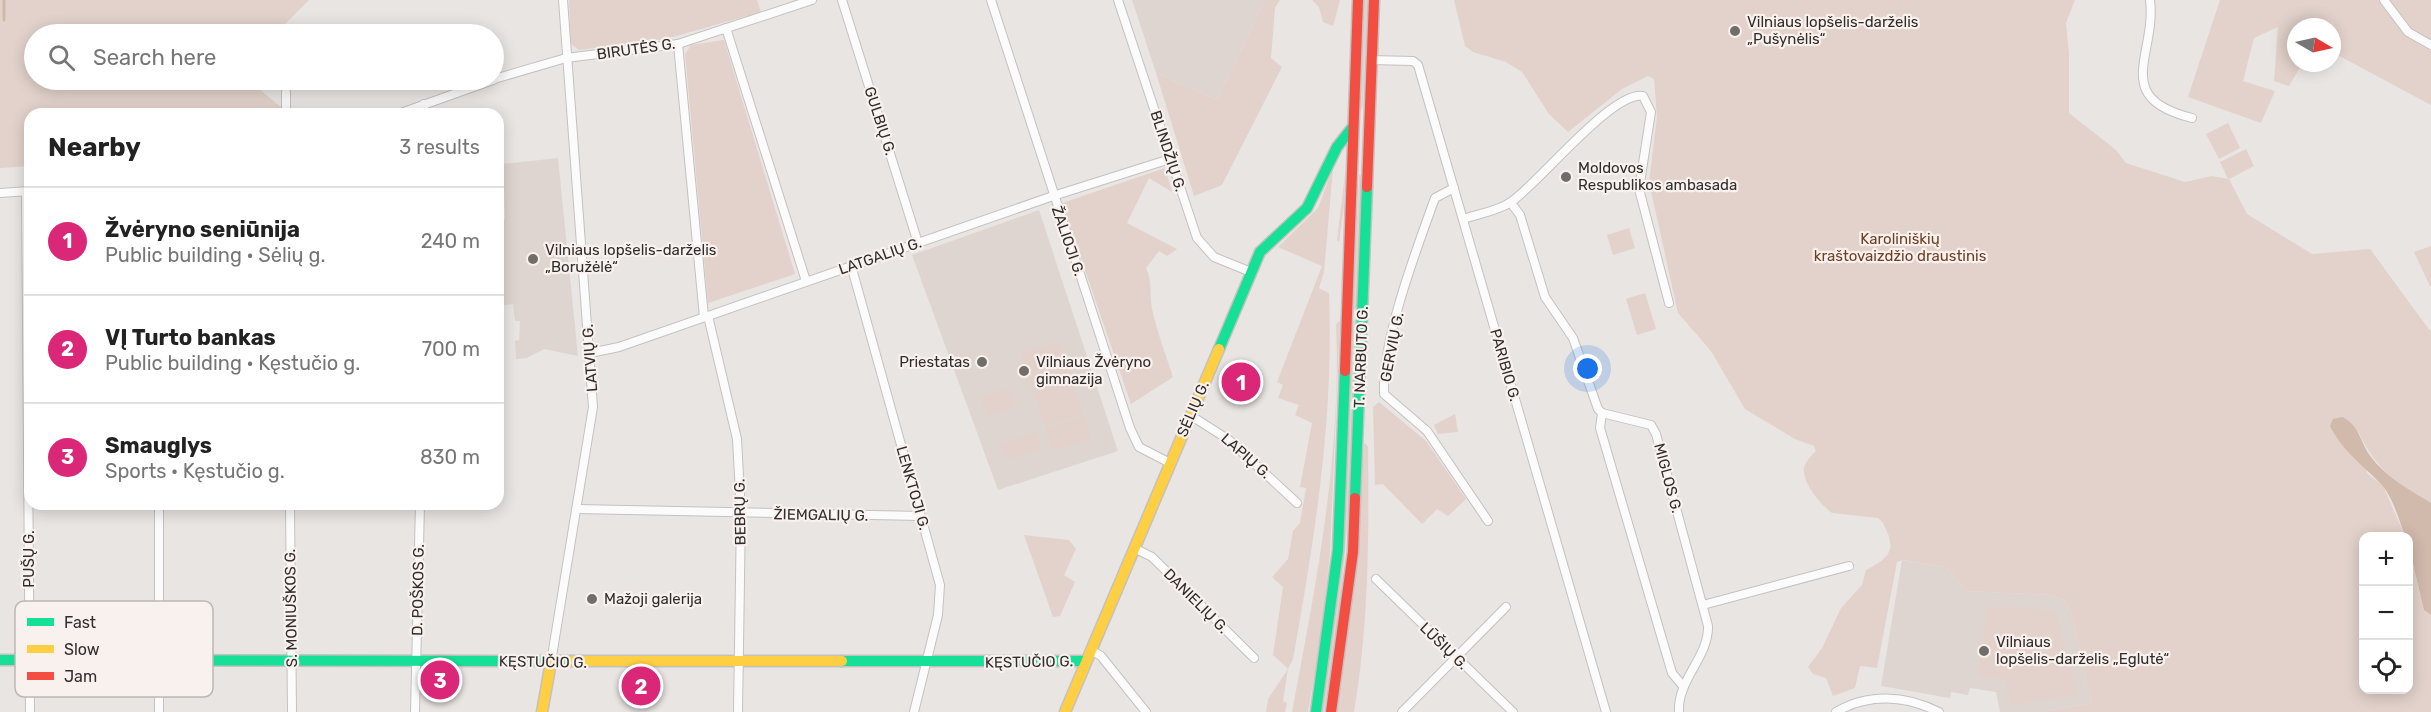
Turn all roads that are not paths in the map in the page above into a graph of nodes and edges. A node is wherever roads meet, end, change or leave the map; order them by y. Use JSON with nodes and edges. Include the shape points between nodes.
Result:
{"nodes":[{"id":1,"x":563,"y":0,"type":"edge"},
{"id":2,"x":812,"y":0,"type":"edge"},
{"id":3,"x":842,"y":0,"type":"edge"},
{"id":4,"x":991,"y":0,"type":"edge"},
{"id":5,"x":1118,"y":0,"type":"edge"},
{"id":6,"x":1358,"y":0,"type":"edge"},
{"id":7,"x":1374,"y":0,"type":"edge"},
{"id":8,"x":2150,"y":0,"type":"edge"},
{"id":9,"x":2384,"y":0,"type":"edge"},
{"id":10,"x":726,"y":28,"type":"junction"},
{"id":11,"x":678,"y":44,"type":"junction"},
{"id":12,"x":2431,"y":45,"type":"edge"},
{"id":13,"x":566,"y":58,"type":"junction"},
{"id":14,"x":1371,"y":60,"type":"junction"},
{"id":15,"x":504,"y":76,"type":"edge"},
{"id":16,"x":463,"y":90,"type":"edge"},
{"id":17,"x":286,"y":92,"type":"dead end"},
{"id":18,"x":424,"y":104,"type":"junction"},
{"id":19,"x":286,"y":108,"type":"edge"},
{"id":20,"x":414,"y":108,"type":"edge"},
{"id":21,"x":424,"y":108,"type":"edge"},
{"id":22,"x":1369,"y":114,"type":"junction"},
{"id":23,"x":2192,"y":118,"type":"dead end"},
{"id":24,"x":1352,"y":128,"type":"junction"},
{"id":25,"x":1170,"y":159,"type":"junction"},
{"id":26,"x":1454,"y":188,"type":"junction"},
{"id":27,"x":24,"y":191,"type":"edge"},
{"id":28,"x":0,"y":193,"type":"edge"},
{"id":29,"x":1053,"y":196,"type":"junction"},
{"id":30,"x":1510,"y":203,"type":"junction"},
{"id":31,"x":1463,"y":219,"type":"junction"},
{"id":32,"x":918,"y":243,"type":"junction"},
{"id":33,"x":852,"y":266,"type":"junction"},
{"id":34,"x":1251,"y":272,"type":"junction"},
{"id":35,"x":806,"y":281,"type":"junction"},
{"id":36,"x":1669,"y":303,"type":"dead end"},
{"id":37,"x":706,"y":316,"type":"junction"},
{"id":38,"x":590,"y":354,"type":"junction"},
{"id":39,"x":1602,"y":413,"type":"junction"},
{"id":40,"x":1190,"y":415,"type":"junction"},
{"id":41,"x":1170,"y":463,"type":"junction"},
{"id":42,"x":1297,"y":503,"type":"dead end"},
{"id":43,"x":577,"y":509,"type":"junction"},
{"id":44,"x":29,"y":510,"type":"edge"},
{"id":45,"x":159,"y":510,"type":"edge"},
{"id":46,"x":290,"y":510,"type":"edge"},
{"id":47,"x":420,"y":510,"type":"edge"},
{"id":48,"x":741,"y":513,"type":"junction"},
{"id":49,"x":920,"y":516,"type":"junction"},
{"id":50,"x":1488,"y":521,"type":"dead end"},
{"id":51,"x":1134,"y":548,"type":"junction"},
{"id":52,"x":1849,"y":566,"type":"dead end"},
{"id":53,"x":1376,"y":579,"type":"dead end"},
{"id":54,"x":30,"y":601,"type":"edge"},
{"id":55,"x":159,"y":601,"type":"edge"},
{"id":56,"x":1704,"y":605,"type":"junction"},
{"id":57,"x":1506,"y":608,"type":"dead end"},
{"id":58,"x":1091,"y":650,"type":"junction"},
{"id":59,"x":1455,"y":657,"type":"junction"},
{"id":60,"x":1254,"y":658,"type":"dead end"},
{"id":61,"x":292,"y":659,"type":"junction"},
{"id":62,"x":213,"y":660,"type":"edge"},
{"id":63,"x":417,"y":660,"type":"junction"},
{"id":64,"x":1086,"y":661,"type":"junction"},
{"id":65,"x":551,"y":662,"type":"junction"},
{"id":66,"x":739,"y":662,"type":"junction"},
{"id":67,"x":926,"y":663,"type":"junction"},
{"id":68,"x":1683,"y":686,"type":"junction"},
{"id":69,"x":292,"y":712,"type":"edge"},
{"id":70,"x":415,"y":712,"type":"edge"},
{"id":71,"x":542,"y":712,"type":"edge"},
{"id":72,"x":738,"y":712,"type":"edge"},
{"id":73,"x":914,"y":712,"type":"edge"},
{"id":74,"x":1065,"y":712,"type":"edge"},
{"id":75,"x":1146,"y":712,"type":"edge"},
{"id":76,"x":1316,"y":712,"type":"edge"},
{"id":77,"x":1331,"y":712,"type":"edge"},
{"id":78,"x":1402,"y":712,"type":"edge"},
{"id":79,"x":1513,"y":712,"type":"edge"},
{"id":80,"x":1606,"y":712,"type":"edge"},
{"id":81,"x":1679,"y":712,"type":"edge"},
{"id":82,"x":1836,"y":712,"type":"edge"},
{"id":83,"x":1939,"y":712,"type":"edge"}],
"edges":[{"from":1,"to":13,"type":"street","name":"LATVIŲ G."},
{"from":2,"to":10,"type":"street","name":"BIRUTĖS G."},
{"from":3,"to":32,"type":"street","name":"GULBIŲ G."},
{"from":4,"to":29,"type":"street","name":"ŽALIOJI G."},
{"from":5,"to":25,"type":"street","name":"BLINDŽIŲ G."},
{"from":6,"to":24,"type":"main road","name":"T. NARBUTO G."},
{"from":7,"to":14,"type":"main road","name":"T. NARBUTO G."},
{"from":8,"to":23,"type":"street","via":[[2143,84],[2158,104]]},
{"from":9,"to":12,"type":"street","via":[[2408,32]]},
{"from":10,"to":11,"type":"street","name":"BIRUTĖS G."},
{"from":10,"to":35,"type":"street"},
{"from":11,"to":13,"type":"street","name":"BIRUTĖS G."},
{"from":11,"to":37,"type":"street","name":"BEBRŲ G."},
{"from":13,"to":15,"type":"street","name":"BIRUTĖS G."},
{"from":13,"to":38,"type":"street","name":"LATVIŲ G."},
{"from":14,"to":22,"type":"main road","name":"T. NARBUTO G."},
{"from":14,"to":26,"type":"street","name":"PARIBIO G.","via":[[1413,61],[1418,65]]},
{"from":16,"to":18,"type":"street","name":"BIRUTĖS G."},
{"from":17,"to":19,"type":"street"},
{"from":18,"to":20,"type":"street","name":"BIRUTĖS G."},
{"from":18,"to":21,"type":"street"},
{"from":22,"to":24,"type":"main road","name":"SĖLIŲ G."},
{"from":22,"to":77,"type":"main road","name":"T. NARBUTO G.","via":[[1354,540]]},
{"from":24,"to":34,"type":"main road","name":"SĖLIŲ G.","via":[[1326,165],[1307,208],[1267,243]]},
{"from":24,"to":76,"type":"main road","name":"T. NARBUTO G.","via":[[1338,550]]},
{"from":25,"to":29,"type":"street","name":"LATGALIŲ G."},
{"from":25,"to":34,"type":"street","name":"BLINDŽIŲ G.","via":[[1203,248],[1219,260]]},
{"from":26,"to":31,"type":"street","name":"PARIBIO G."},
{"from":26,"to":50,"type":"street","name":"GERVIŲ G.","via":[[1435,198],[1415,254],[1385,363],[1384,394],[1427,431]]},
{"from":27,"to":28,"type":"street"},
{"from":29,"to":32,"type":"street","name":"LATGALIŲ G."},
{"from":29,"to":41,"type":"street","name":"ŽALIOJI G.","via":[[1135,441]]},
{"from":30,"to":31,"type":"street"},
{"from":30,"to":36,"type":"street","via":[[1595,123],[1630,97],[1643,96],[1651,112],[1640,189]]},
{"from":30,"to":39,"type":"street","via":[[1520,215],[1545,297],[1574,338],[1595,403]]},
{"from":31,"to":80,"type":"street","name":"PARIBIO G."},
{"from":32,"to":33,"type":"street","name":"LATGALIŲ G."},
{"from":33,"to":35,"type":"street","name":"LATGALIŲ G."},
{"from":33,"to":49,"type":"street","name":"LENKTOJI G."},
{"from":34,"to":40,"type":"main road","name":"SĖLIŲ G."},
{"from":35,"to":37,"type":"street","name":"LATGALIŲ G."},
{"from":37,"to":38,"type":"street","name":"LATGALIŲ G."},
{"from":37,"to":48,"type":"street","name":"BEBRŲ G.","via":[[734,422]]},
{"from":38,"to":43,"type":"street","name":"LATVIŲ G.","via":[[593,407]]},
{"from":39,"to":56,"type":"street","name":"MIGLOS G.","via":[[1654,428]]},
{"from":39,"to":68,"type":"street","via":[[1600,428],[1672,673]]},
{"from":40,"to":41,"type":"main road","name":"SĖLIŲ G."},
{"from":40,"to":42,"type":"street","name":"LAPIŲ G.","via":[[1229,440]]},
{"from":41,"to":51,"type":"main road","name":"SĖLIŲ G."},
{"from":43,"to":48,"type":"street","name":"ŽIEMGALIŲ G."},
{"from":43,"to":65,"type":"street","name":"LATVIŲ G."},
{"from":44,"to":54,"type":"street","name":"PUŠŲ G."},
{"from":45,"to":55,"type":"street"},
{"from":46,"to":61,"type":"street","name":"S. MONIUŠKOS G."},
{"from":47,"to":63,"type":"street","name":"D. POŠKOS G."},
{"from":48,"to":49,"type":"street","name":"ŽIEMGALIŲ G."},
{"from":48,"to":66,"type":"street","name":"BEBRŲ G."},
{"from":49,"to":67,"type":"street","name":"LENKTOJI G.","via":[[940,585],[938,615]]},
{"from":51,"to":58,"type":"main road","name":"SĖLIŲ G."},
{"from":51,"to":60,"type":"street","name":"DANIELIŲ G.","via":[[1152,557]]},
{"from":52,"to":56,"type":"street"},
{"from":53,"to":59,"type":"street","name":"LŪŠIŲ G."},
{"from":56,"to":68,"type":"street","name":"MIGLOS G.","via":[[1707,636]]},
{"from":57,"to":59,"type":"street"},
{"from":58,"to":64,"type":"main road","name":"SĖLIŲ G."},
{"from":58,"to":75,"type":"street","via":[[1101,656]]},
{"from":59,"to":78,"type":"street"},
{"from":59,"to":79,"type":"street","name":"LŪŠIŲ G."},
{"from":61,"to":62,"type":"main road","name":"KĘSTUČIO G."},
{"from":61,"to":63,"type":"main road","name":"KĘSTUČIO G."},
{"from":61,"to":69,"type":"street","name":"S. MONIUŠKOS G."},
{"from":63,"to":65,"type":"main road","name":"KĘSTUČIO G."},
{"from":63,"to":70,"type":"street","name":"D. POŠKOS G."},
{"from":64,"to":67,"type":"main road","name":"KĘSTUČIO G."},
{"from":64,"to":74,"type":"main road","name":"SĖLIŲ G."},
{"from":65,"to":66,"type":"main road","name":"KĘSTUČIO G."},
{"from":65,"to":71,"type":"main road","name":"LATVIŲ G."},
{"from":66,"to":67,"type":"main road","name":"KĘSTUČIO G."},
{"from":66,"to":72,"type":"street","name":"BEBRŲ G."},
{"from":67,"to":73,"type":"street","name":"LENKTOJI G."},
{"from":68,"to":81,"type":"street","name":"MIGLOS G."},
{"from":82,"to":83,"type":"street","via":[[1869,698],[1888,698]]}]}
